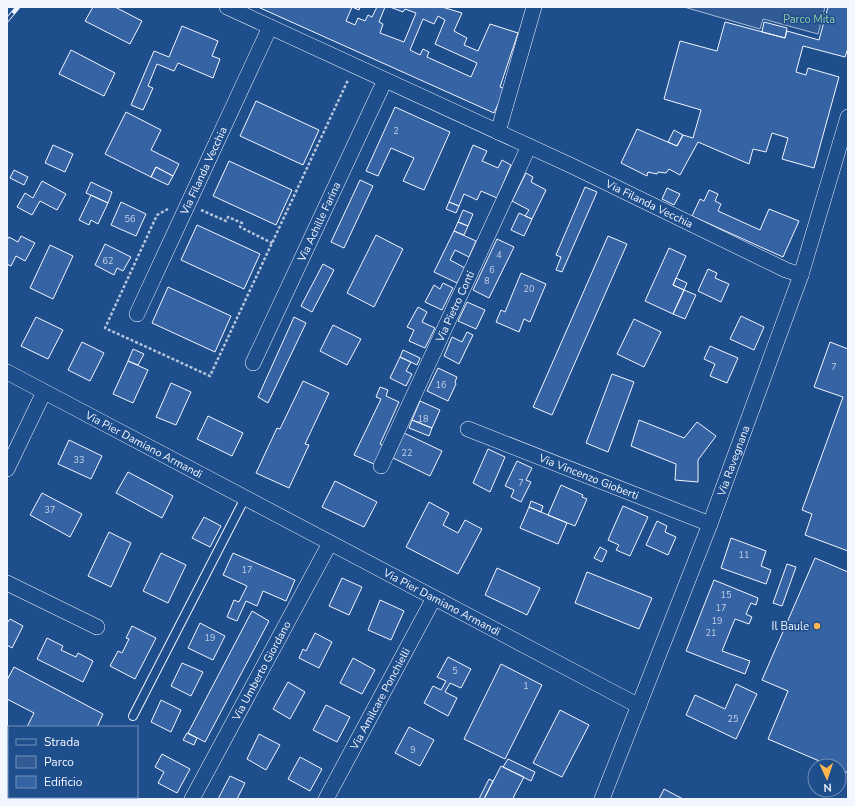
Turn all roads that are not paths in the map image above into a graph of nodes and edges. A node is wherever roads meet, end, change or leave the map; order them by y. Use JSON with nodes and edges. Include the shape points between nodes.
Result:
{"nodes":[{"id":1,"x":227,"y":7,"type":"edge"},
{"id":2,"x":534,"y":7,"type":"edge"},
{"id":3,"x":270,"y":27,"type":"junction"},
{"id":4,"x":385,"y":80,"type":"junction"},
{"id":5,"x":848,"y":117,"type":"edge"},
{"id":6,"x":498,"y":132,"type":"junction"},
{"id":7,"x":529,"y":146,"type":"junction"},
{"id":8,"x":801,"y":275,"type":"junction"},
{"id":9,"x":137,"y":314,"type":"dead end"},
{"id":10,"x":253,"y":363,"type":"dead end"},
{"id":11,"x":7,"y":372,"type":"edge"},
{"id":12,"x":44,"y":392,"type":"junction"},
{"id":13,"x":468,"y":429,"type":"dead end"},
{"id":14,"x":381,"y":466,"type":"dead end"},
{"id":15,"x":7,"y":469,"type":"edge"},
{"id":16,"x":244,"y":498,"type":"junction"},
{"id":17,"x":710,"y":524,"type":"junction"},
{"id":18,"x":330,"y":543,"type":"junction"},
{"id":19,"x":7,"y":583,"type":"edge"},
{"id":20,"x":434,"y":598,"type":"junction"},
{"id":21,"x":97,"y":626,"type":"dead end"},
{"id":22,"x":639,"y":706,"type":"junction"},
{"id":23,"x":133,"y":716,"type":"dead end"},
{"id":24,"x":192,"y":799,"type":"edge"},
{"id":25,"x":326,"y":799,"type":"edge"},
{"id":26,"x":602,"y":799,"type":"edge"}],
"edges":[{"from":1,"to":3,"type":"street","name":"Via Filanda Vecchia"},
{"from":2,"to":6,"type":"street"},
{"from":3,"to":4,"type":"street","name":"Via Filanda Vecchia"},
{"from":3,"to":9,"type":"street","name":"Via Filanda Vecchia"},
{"from":4,"to":6,"type":"street","name":"Via Filanda Vecchia"},
{"from":4,"to":10,"type":"street","name":"Via Achille Farina"},
{"from":5,"to":8,"type":"street","name":"Via Ravegnana"},
{"from":6,"to":7,"type":"street","name":"Via Filanda Vecchia"},
{"from":7,"to":8,"type":"street","name":"Via Filanda Vecchia"},
{"from":7,"to":14,"type":"street","name":"Via Pietro Conti"},
{"from":8,"to":17,"type":"street","name":"Via Ravegnana"},
{"from":11,"to":12,"type":"street","name":"Via Pier Damiano Armandi"},
{"from":12,"to":15,"type":"street"},
{"from":12,"to":16,"type":"street","name":"Via Pier Damiano Armandi"},
{"from":13,"to":17,"type":"street","name":"Via Vincenzo Gioberti"},
{"from":16,"to":18,"type":"street","name":"Via Pier Damiano Armandi"},
{"from":16,"to":23,"type":"lane"},
{"from":17,"to":22,"type":"street","name":"Via Ravegnana"},
{"from":18,"to":20,"type":"street","name":"Via Pier Damiano Armandi"},
{"from":18,"to":24,"type":"street","name":"Via Umberto Giordano"},
{"from":19,"to":21,"type":"street"},
{"from":20,"to":22,"type":"street","name":"Via Pier Damiano Armandi"},
{"from":20,"to":25,"type":"street","name":"Via Amilcare Ponchielli"},
{"from":22,"to":26,"type":"street","name":"Via Ravegnana"}]}
